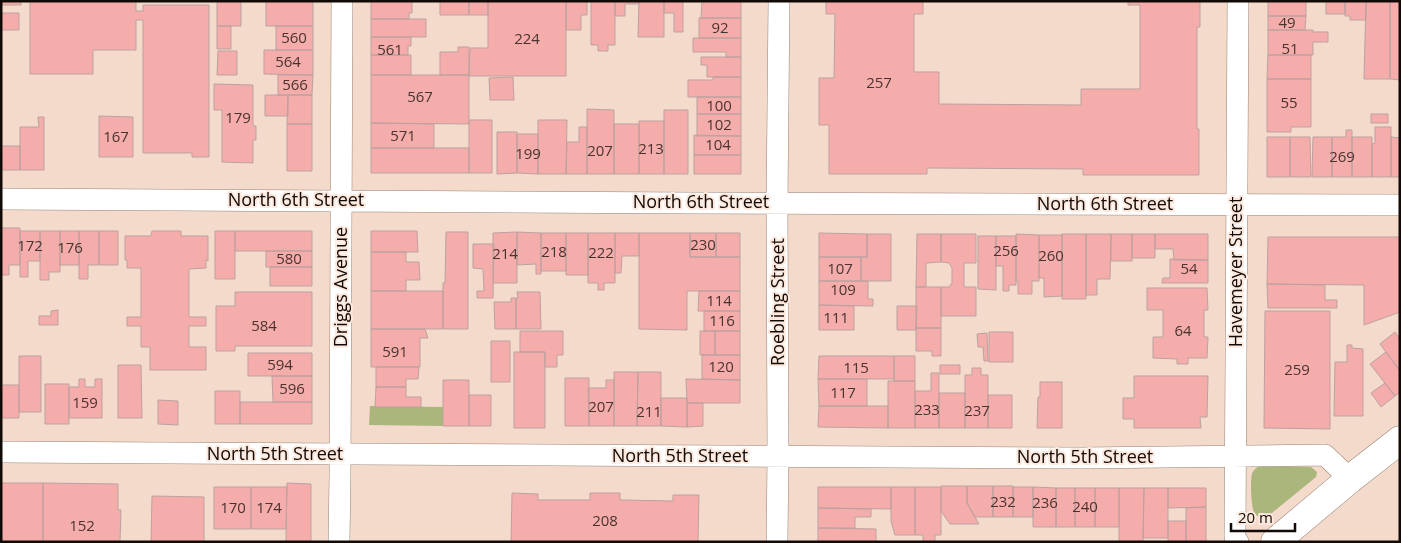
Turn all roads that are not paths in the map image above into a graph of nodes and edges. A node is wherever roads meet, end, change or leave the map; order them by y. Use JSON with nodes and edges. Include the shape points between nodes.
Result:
{"nodes":[{"id":1,"x":342,"y":1,"type":"edge"},
{"id":2,"x":779,"y":1,"type":"edge"},
{"id":3,"x":1238,"y":1,"type":"edge"},
{"id":4,"x":1,"y":199,"type":"edge"},
{"id":5,"x":341,"y":200,"type":"junction"},
{"id":6,"x":777,"y":203,"type":"junction"},
{"id":7,"x":1400,"y":204,"type":"edge"},
{"id":8,"x":1237,"y":205,"type":"junction"},
{"id":9,"x":1400,"y":440,"type":"edge"},
{"id":10,"x":1,"y":452,"type":"edge"},
{"id":11,"x":340,"y":454,"type":"junction"},
{"id":12,"x":778,"y":456,"type":"junction"},
{"id":13,"x":1235,"y":456,"type":"junction"},
{"id":14,"x":1350,"y":479,"type":"junction"},
{"id":15,"x":339,"y":542,"type":"edge"},
{"id":16,"x":777,"y":542,"type":"edge"},
{"id":17,"x":1238,"y":542,"type":"edge"},
{"id":18,"x":1275,"y":542,"type":"edge"}],
"edges":[{"from":1,"to":5,"type":"street","name":"Driggs Avenue"},
{"from":2,"to":6,"type":"street","name":"Roebling Street"},
{"from":3,"to":8,"type":"street","name":"Havemeyer Street"},
{"from":4,"to":5,"type":"street","name":"North 6th Street"},
{"from":5,"to":6,"type":"street","name":"North 6th Street"},
{"from":5,"to":11,"type":"street","name":"Driggs Avenue"},
{"from":6,"to":8,"type":"street","name":"North 6th Street"},
{"from":6,"to":12,"type":"street","name":"Roebling Street"},
{"from":7,"to":8,"type":"street","name":"North 6th Street"},
{"from":8,"to":13,"type":"street","name":"Havemeyer Street"},
{"from":9,"to":14,"type":"main road"},
{"from":10,"to":11,"type":"street","name":"North 5th Street"},
{"from":11,"to":12,"type":"street","name":"North 5th Street"},
{"from":11,"to":15,"type":"street","name":"Driggs Avenue"},
{"from":12,"to":13,"type":"street","name":"North 5th Street"},
{"from":12,"to":16,"type":"street","name":"Roebling Street"},
{"from":13,"to":14,"type":"street","name":"North 5th Street","via":[[1324,455]]},
{"from":13,"to":17,"type":"street","name":"Havemeyer Street","via":[[1235,537]]},
{"from":14,"to":18,"type":"main road"}]}
